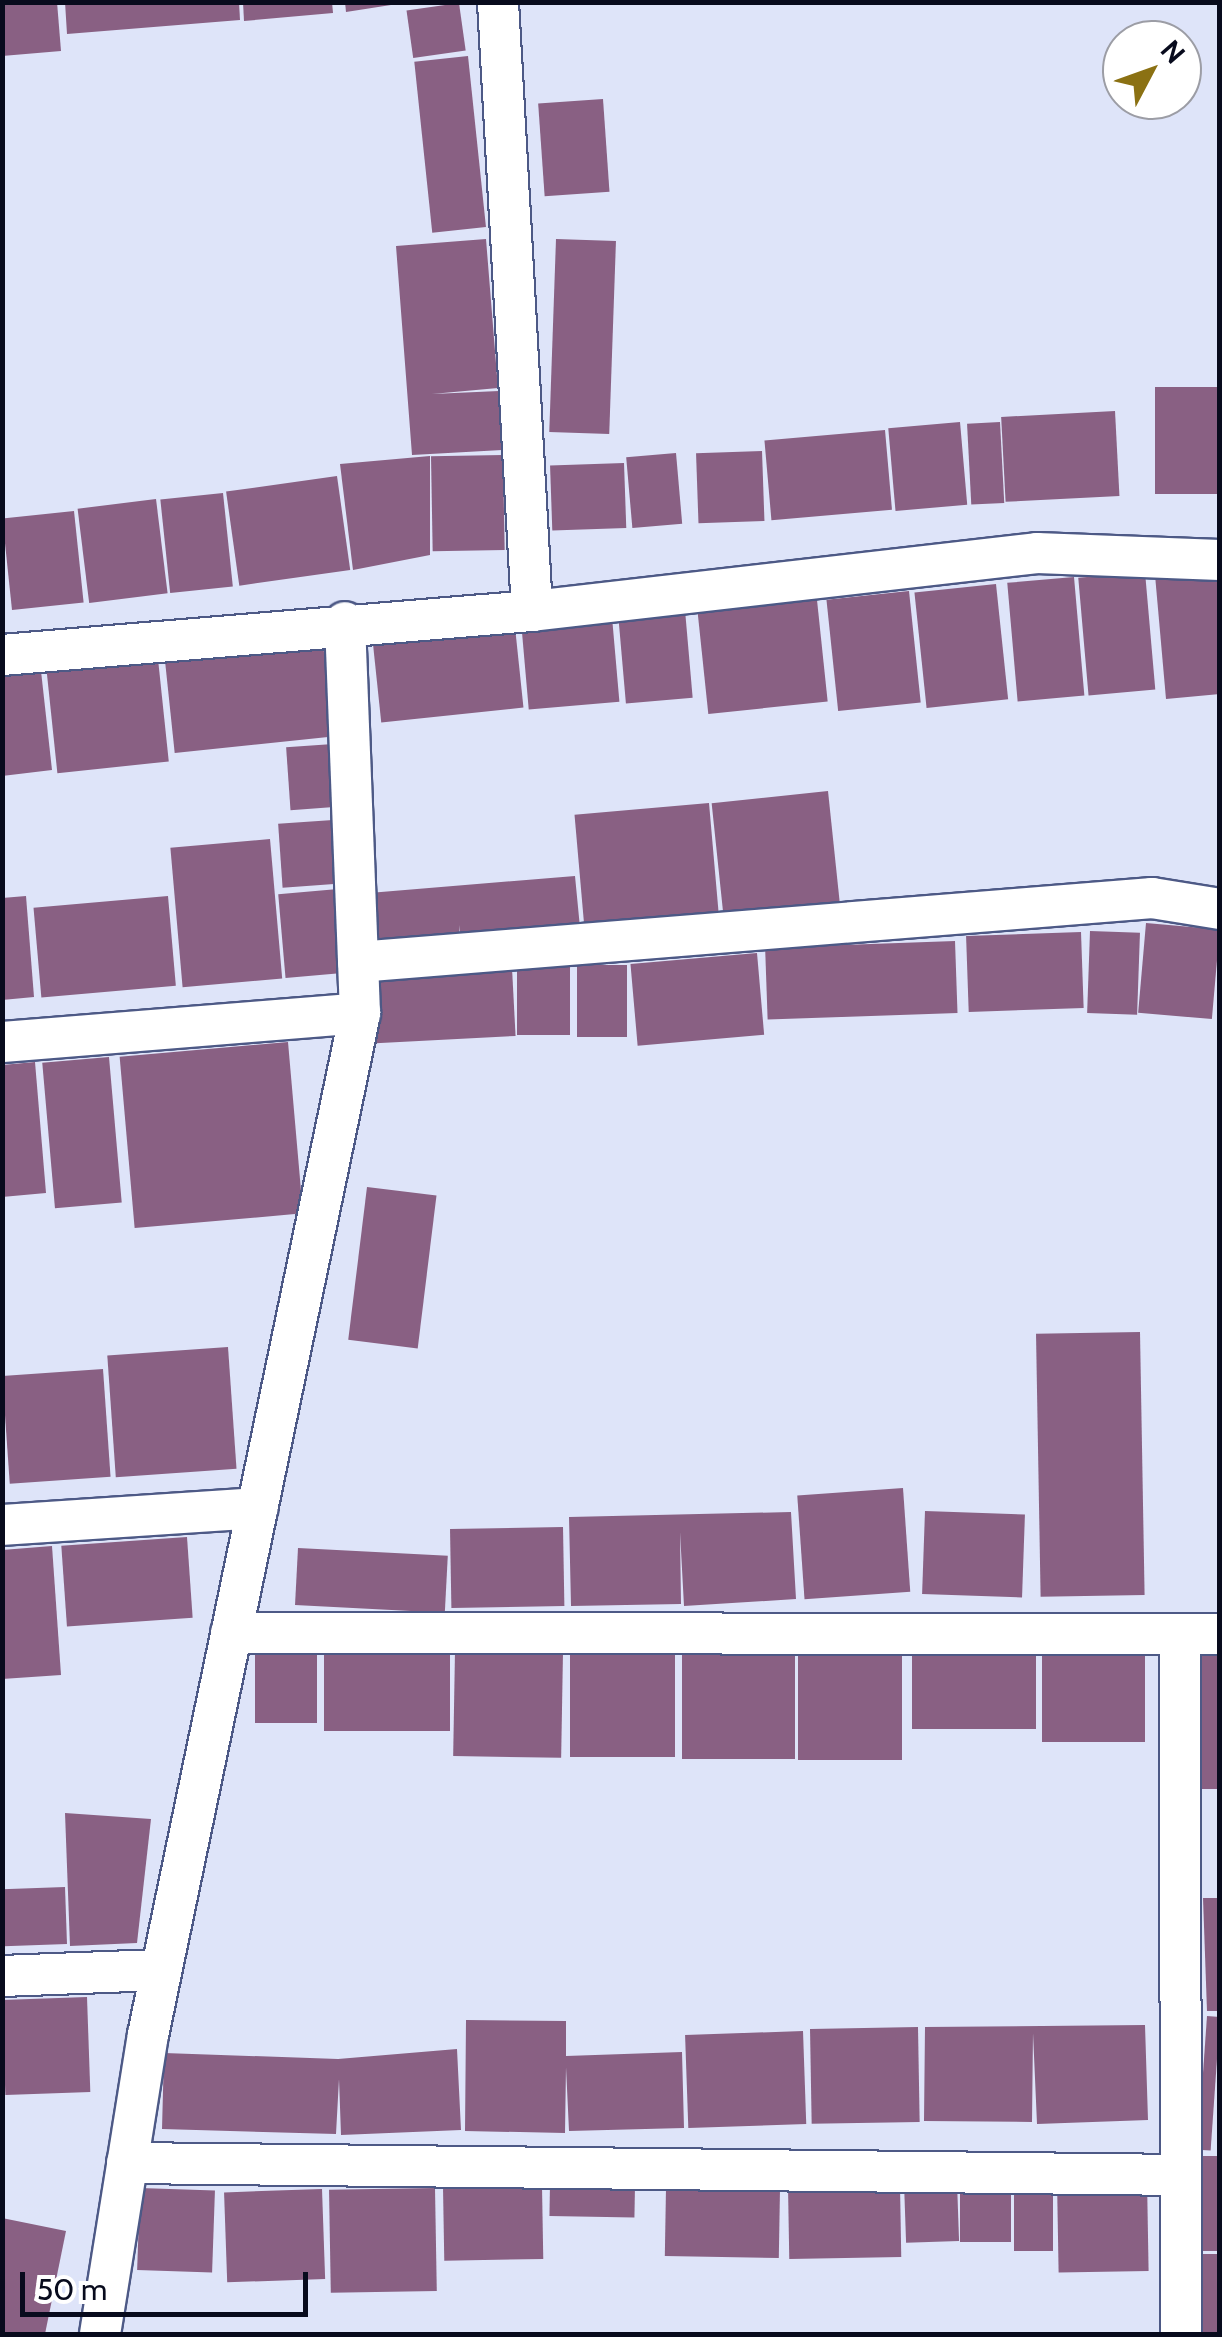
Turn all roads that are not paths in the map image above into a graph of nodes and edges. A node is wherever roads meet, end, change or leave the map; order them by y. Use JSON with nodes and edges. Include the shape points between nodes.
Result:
{"nodes":[{"id":1,"x":498,"y":2,"type":"edge"},
{"id":2,"x":1220,"y":560,"type":"edge"},
{"id":3,"x":532,"y":611,"type":"junction"},
{"id":4,"x":345,"y":622,"type":"junction"},
{"id":5,"x":2,"y":655,"type":"edge"},
{"id":6,"x":1220,"y":909,"type":"edge"},
{"id":7,"x":358,"y":962,"type":"junction"},
{"id":8,"x":360,"y":1013,"type":"junction"},
{"id":9,"x":2,"y":1042,"type":"edge"},
{"id":10,"x":257,"y":1508,"type":"junction"},
{"id":11,"x":2,"y":1525,"type":"edge"},
{"id":12,"x":231,"y":1633,"type":"junction"},
{"id":13,"x":1200,"y":1634,"type":"edge"},
{"id":14,"x":161,"y":1970,"type":"junction"},
{"id":15,"x":2,"y":1976,"type":"edge"},
{"id":16,"x":127,"y":2164,"type":"junction"},
{"id":17,"x":1180,"y":2175,"type":"junction"},
{"id":18,"x":100,"y":2334,"type":"edge"},
{"id":19,"x":1181,"y":2334,"type":"edge"}],
"edges":[{"from":1,"to":3,"type":"street"},
{"from":2,"to":3,"type":"street","via":[[1038,552]]},
{"from":3,"to":4,"type":"street"},
{"from":4,"to":5,"type":"street"},
{"from":4,"to":7,"type":"street"},
{"from":6,"to":7,"type":"street","via":[[1152,898]]},
{"from":7,"to":8,"type":"street"},
{"from":8,"to":9,"type":"street"},
{"from":8,"to":10,"type":"street"},
{"from":10,"to":11,"type":"street"},
{"from":10,"to":12,"type":"street"},
{"from":12,"to":13,"type":"street"},
{"from":12,"to":14,"type":"street"},
{"from":13,"to":17,"type":"street"},
{"from":14,"to":15,"type":"street"},
{"from":14,"to":16,"type":"street"},
{"from":16,"to":17,"type":"street"},
{"from":16,"to":18,"type":"street"},
{"from":17,"to":19,"type":"street"}]}
